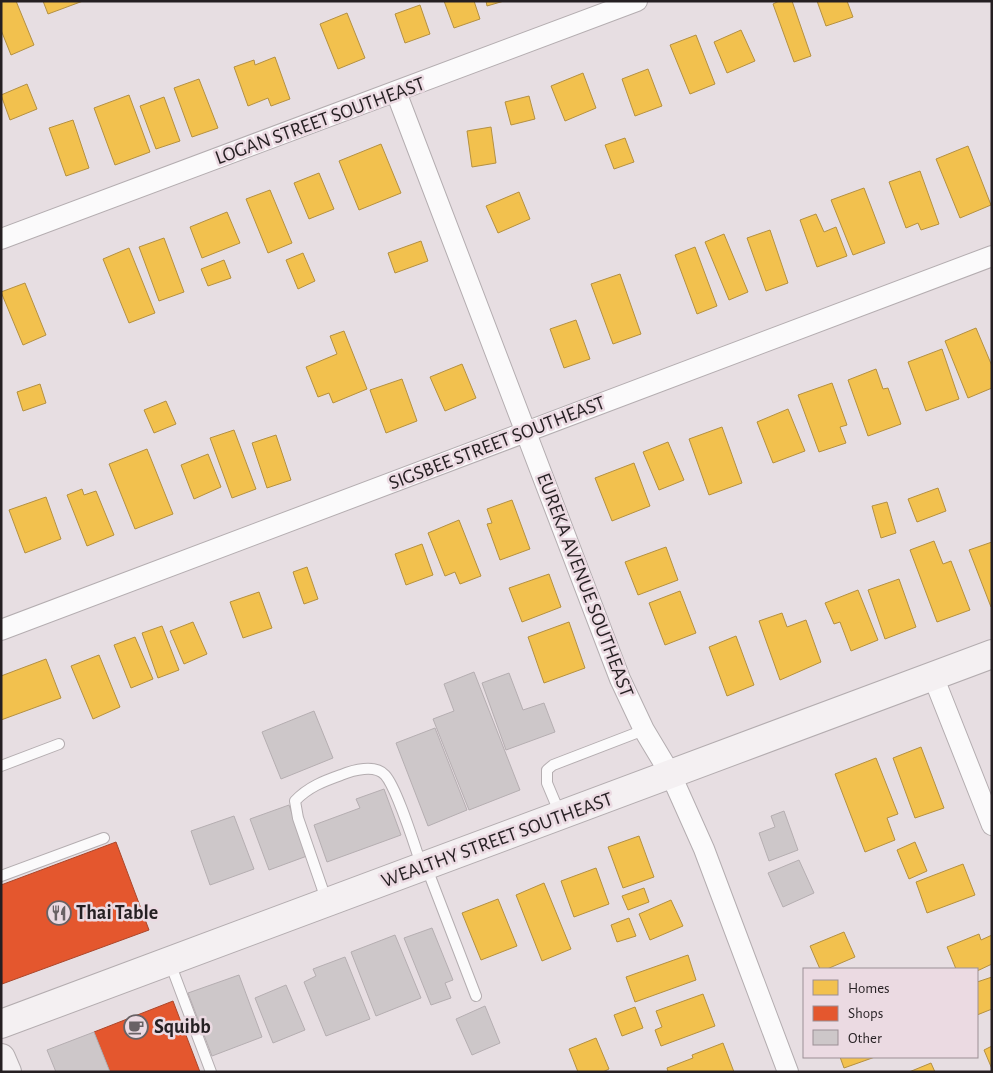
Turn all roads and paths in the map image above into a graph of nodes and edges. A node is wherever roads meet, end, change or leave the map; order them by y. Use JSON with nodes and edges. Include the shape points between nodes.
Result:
{"nodes":[{"id":1,"x":637,"y":1,"type":"edge"},
{"id":2,"x":396,"y":92,"type":"junction"},
{"id":3,"x":1,"y":239,"type":"edge"},
{"id":4,"x":992,"y":256,"type":"edge"},
{"id":5,"x":527,"y":432,"type":"junction"},
{"id":6,"x":1,"y":630,"type":"edge"},
{"id":7,"x":992,"y":654,"type":"edge"},
{"id":8,"x":932,"y":676,"type":"junction"},
{"id":9,"x":644,"y":730,"type":"junction"},
{"id":10,"x":59,"y":744,"type":"dead end"},
{"id":11,"x":1,"y":766,"type":"edge"},
{"id":12,"x":671,"y":775,"type":"junction"},
{"id":13,"x":561,"y":816,"type":"junction"},
{"id":14,"x":992,"y":825,"type":"edge"},
{"id":15,"x":104,"y":838,"type":"dead end"},
{"id":16,"x":424,"y":867,"type":"junction"},
{"id":17,"x":1,"y":876,"type":"edge"},
{"id":18,"x":327,"y":903,"type":"junction"},
{"id":19,"x":170,"y":962,"type":"junction"},
{"id":20,"x":476,"y":996,"type":"dead end"},
{"id":21,"x":1,"y":1024,"type":"edge"},
{"id":22,"x":1,"y":1058,"type":"edge"},
{"id":23,"x":7,"y":1072,"type":"edge"},
{"id":24,"x":211,"y":1072,"type":"edge"},
{"id":25,"x":788,"y":1072,"type":"edge"}],
"edges":[{"from":1,"to":2,"type":"street","name":"LOGAN STREET SOUTHEAST"},
{"from":2,"to":3,"type":"street","name":"LOGAN STREET SOUTHEAST"},
{"from":2,"to":5,"type":"street","name":"EUREKA AVENUE SOUTHEAST"},
{"from":4,"to":5,"type":"street","name":"SIGSBEE STREET SOUTHEAST"},
{"from":5,"to":6,"type":"street","name":"SIGSBEE STREET SOUTHEAST"},
{"from":5,"to":9,"type":"street","name":"EUREKA AVENUE SOUTHEAST","via":[[620,679]]},
{"from":7,"to":8,"type":"main road","name":"WEALTHY STREET SOUTHEAST"},
{"from":8,"to":12,"type":"main road","name":"WEALTHY STREET SOUTHEAST"},
{"from":8,"to":14,"type":"street"},
{"from":9,"to":12,"type":"street","name":"EUREKA AVENUE SOUTHEAST"},
{"from":9,"to":13,"type":"lane","via":[[547,770],[547,783]]},
{"from":10,"to":11,"type":"lane"},
{"from":12,"to":13,"type":"main road","name":"WEALTHY STREET SOUTHEAST"},
{"from":12,"to":25,"type":"street","name":"EUREKA AVENUE SOUTHEAST","via":[[704,849]]},
{"from":13,"to":16,"type":"main road","name":"WEALTHY STREET SOUTHEAST"},
{"from":15,"to":17,"type":"lane"},
{"from":16,"to":18,"type":"main road","name":"WEALTHY STREET SOUTHEAST"},
{"from":16,"to":18,"type":"lane","via":[[385,774],[376,769],[353,770],[312,787],[295,801]]},
{"from":16,"to":20,"type":"lane"},
{"from":18,"to":19,"type":"main road","name":"WEALTHY STREET SOUTHEAST"},
{"from":19,"to":21,"type":"main road","name":"WEALTHY STREET SOUTHEAST"},
{"from":19,"to":24,"type":"lane"},
{"from":22,"to":23,"type":"main road"}]}
